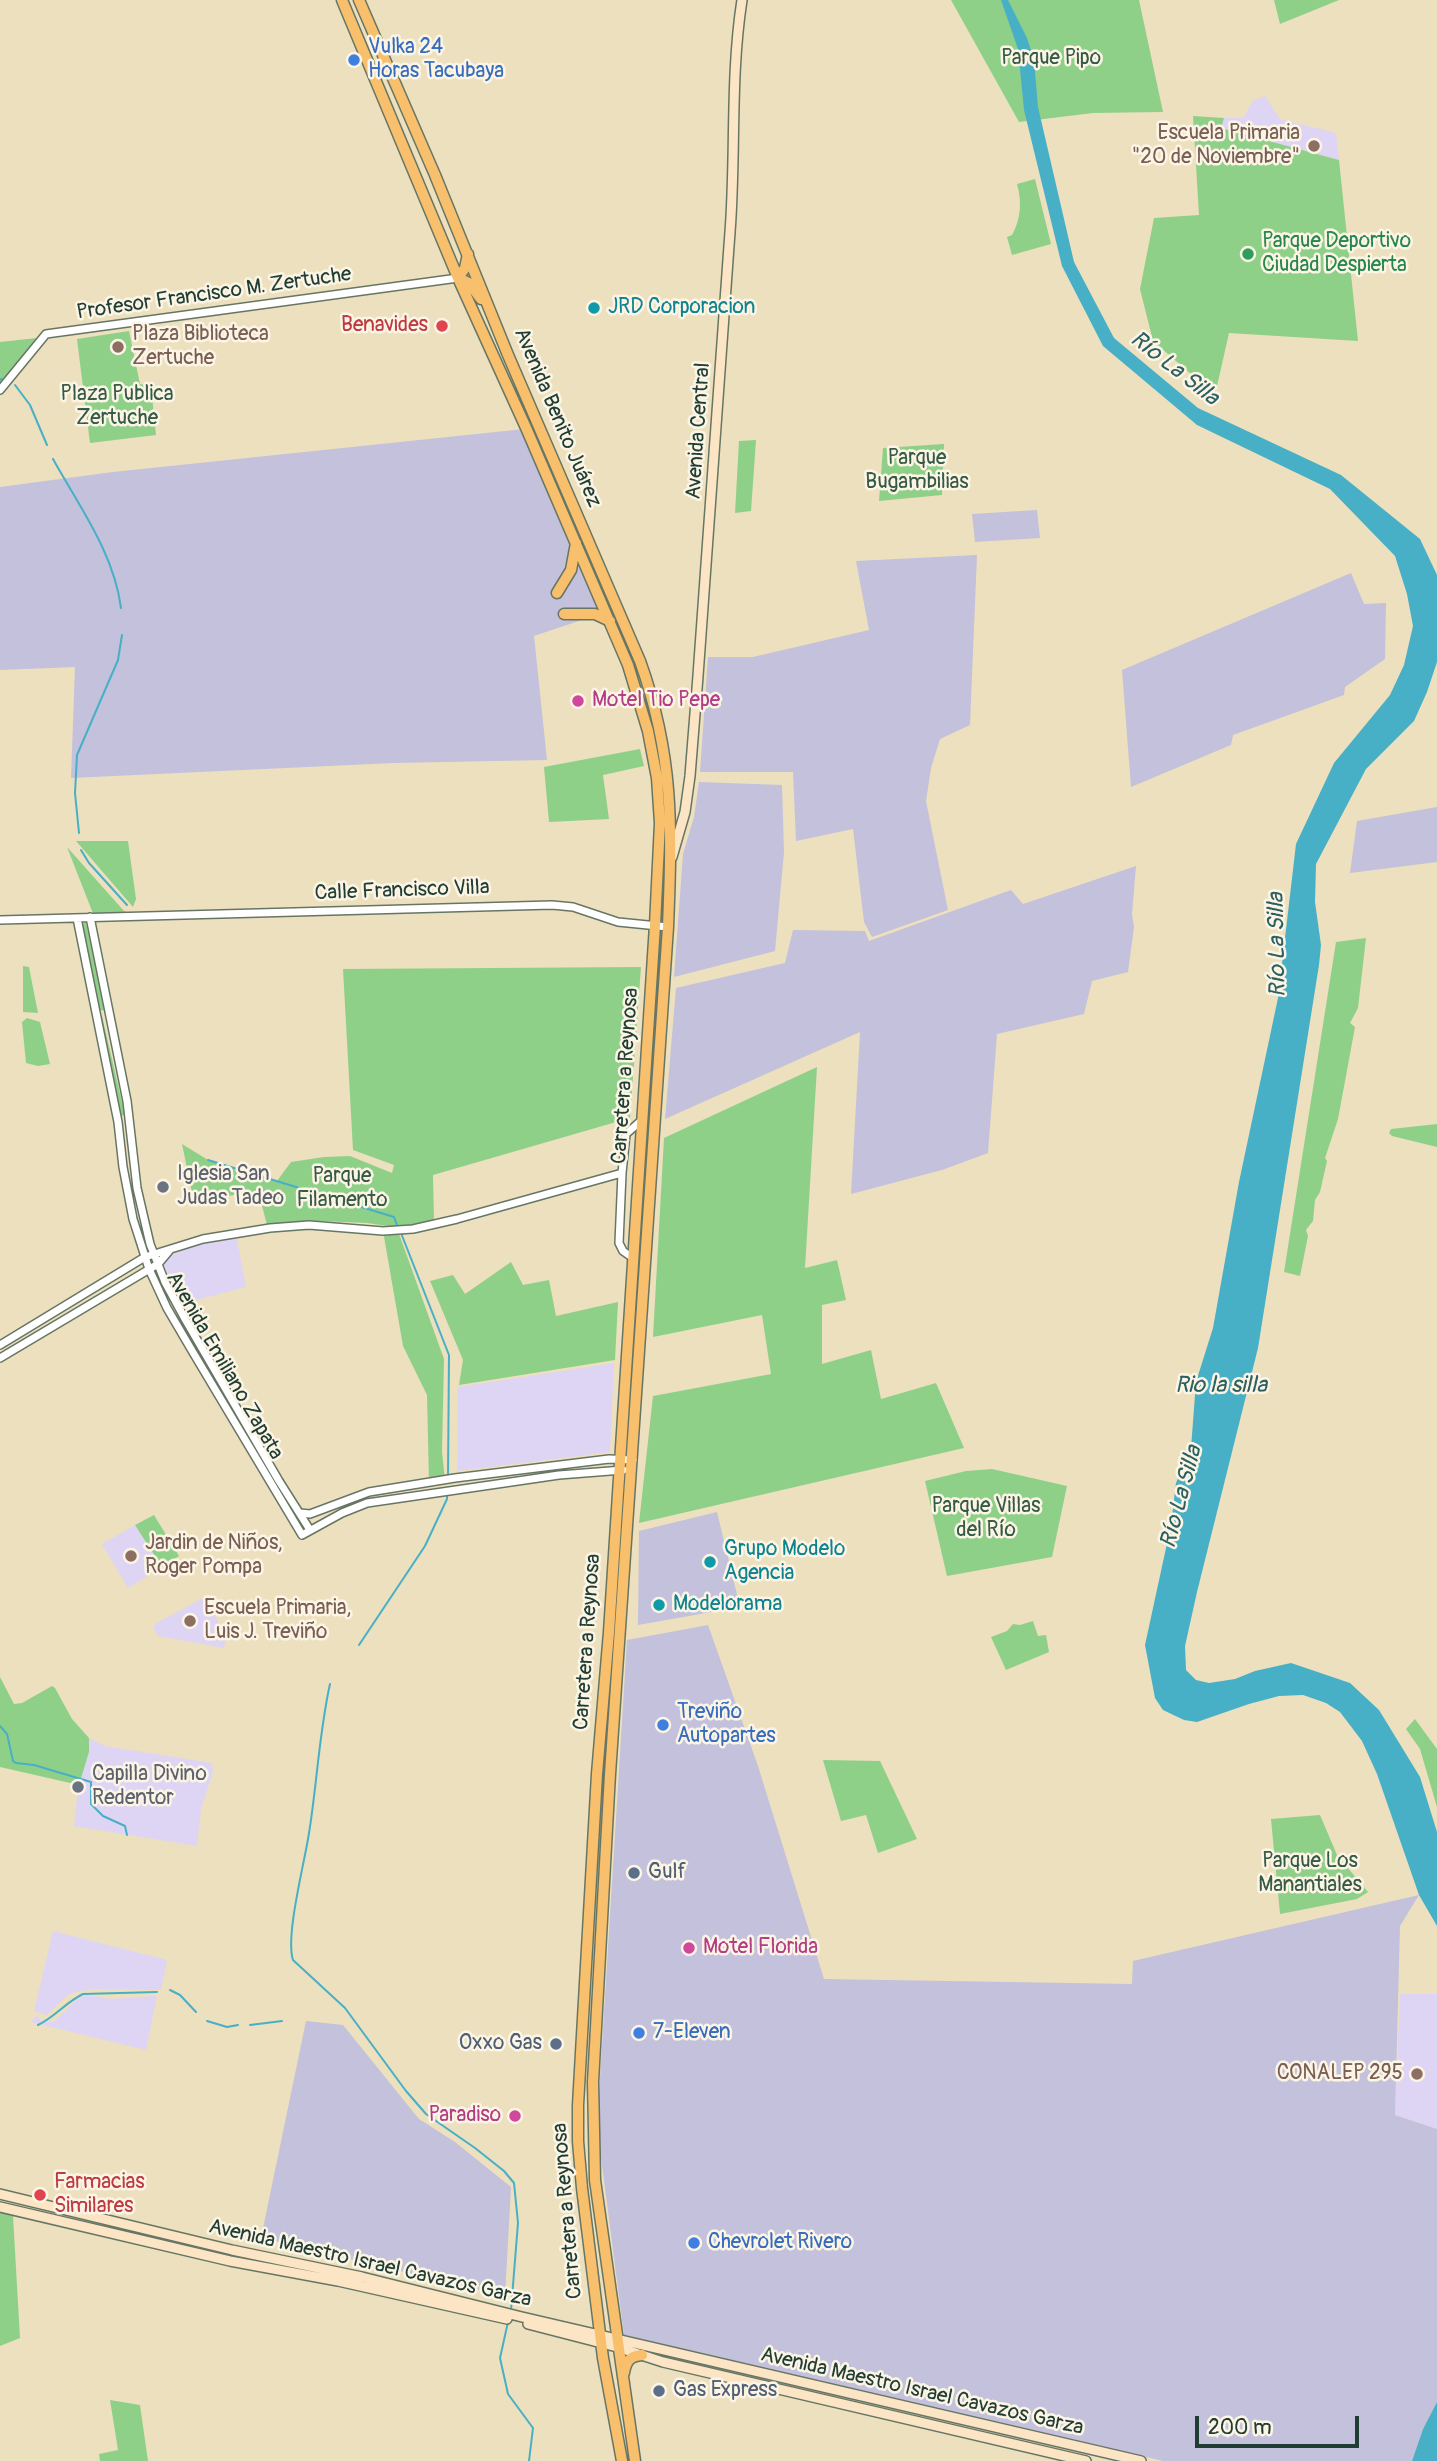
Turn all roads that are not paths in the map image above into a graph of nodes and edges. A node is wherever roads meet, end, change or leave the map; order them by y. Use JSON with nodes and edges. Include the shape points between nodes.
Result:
{"nodes":[{"id":1,"x":342,"y":0,"type":"edge"},
{"id":2,"x":359,"y":0,"type":"edge"},
{"id":3,"x":742,"y":0,"type":"edge"},
{"id":4,"x":381,"y":52,"type":"junction"},
{"id":5,"x":429,"y":207,"type":"junction"},
{"id":6,"x":461,"y":239,"type":"junction"},
{"id":7,"x":468,"y":253,"type":"junction"},
{"id":8,"x":458,"y":278,"type":"junction"},
{"id":9,"x":492,"y":317,"type":"junction"},
{"id":10,"x":0,"y":390,"type":"edge"},
{"id":11,"x":581,"y":522,"type":"junction"},
{"id":12,"x":576,"y":543,"type":"junction"},
{"id":13,"x":598,"y":589,"type":"junction"},
{"id":14,"x":557,"y":593,"type":"dead end"},
{"id":15,"x":564,"y":614,"type":"dead end"},
{"id":16,"x":611,"y":621,"type":"junction"},
{"id":17,"x":633,"y":644,"type":"junction"},
{"id":18,"x":660,"y":823,"type":"joint"},
{"id":19,"x":671,"y":862,"type":"junction"},
{"id":20,"x":90,"y":917,"type":"junction"},
{"id":21,"x":77,"y":918,"type":"junction"},
{"id":22,"x":0,"y":920,"type":"edge"},
{"id":23,"x":655,"y":925,"type":"junction"},
{"id":24,"x":668,"y":927,"type":"junction"},
{"id":25,"x":645,"y":1091,"type":"junction"},
{"id":26,"x":644,"y":1119,"type":"junction"},
{"id":27,"x":655,"y":1125,"type":"junction"},
{"id":28,"x":622,"y":1173,"type":"junction"},
{"id":29,"x":169,"y":1250,"type":"junction"},
{"id":30,"x":154,"y":1254,"type":"junction"},
{"id":31,"x":145,"y":1257,"type":"junction"},
{"id":32,"x":633,"y":1258,"type":"junction"},
{"id":33,"x":158,"y":1264,"type":"junction"},
{"id":34,"x":149,"y":1269,"type":"junction"},
{"id":35,"x":0,"y":1345,"type":"edge"},
{"id":36,"x":0,"y":1358,"type":"edge"},
{"id":37,"x":621,"y":1464,"type":"junction"},
{"id":38,"x":632,"y":1465,"type":"junction"},
{"id":39,"x":435,"y":1482,"type":"junction"},
{"id":40,"x":437,"y":1492,"type":"junction"},
{"id":41,"x":300,"y":1513,"type":"junction"},
{"id":42,"x":310,"y":1530,"type":"junction"},
{"id":43,"x":582,"y":2188,"type":"junction"},
{"id":44,"x":0,"y":2194,"type":"edge"},
{"id":45,"x":0,"y":2207,"type":"edge"},
{"id":46,"x":611,"y":2305,"type":"junction"},
{"id":47,"x":500,"y":2315,"type":"junction"},
{"id":48,"x":601,"y":2339,"type":"junction"},
{"id":49,"x":617,"y":2343,"type":"junction"},
{"id":50,"x":642,"y":2355,"type":"junction"},
{"id":51,"x":623,"y":2377,"type":"junction"},
{"id":52,"x":996,"y":2428,"type":"junction"},
{"id":53,"x":1027,"y":2435,"type":"junction"},
{"id":54,"x":619,"y":2439,"type":"junction"},
{"id":55,"x":994,"y":2440,"type":"junction"},
{"id":56,"x":1025,"y":2447,"type":"junction"},
{"id":57,"x":616,"y":2461,"type":"edge"},
{"id":58,"x":622,"y":2461,"type":"edge"},
{"id":59,"x":635,"y":2461,"type":"edge"},
{"id":60,"x":1086,"y":2461,"type":"edge"},
{"id":61,"x":1141,"y":2461,"type":"edge"}],
"edges":[{"from":1,"to":4,"type":"main road","via":[[368,46]]},
{"from":1,"to":5,"type":"main road","name":"Avenida Benito Juárez"},
{"from":2,"to":4,"type":"main road","name":"Avenida Benito Juárez"},
{"from":3,"to":19,"type":"main road","name":"Avenida Central","via":[[721,384],[691,764],[685,812]]},
{"from":4,"to":6,"type":"main road","name":"Avenida Benito Juárez"},
{"from":5,"to":6,"type":"main road","via":[[442,211]]},
{"from":5,"to":8,"type":"main road","name":"Avenida Benito Juárez"},
{"from":6,"to":7,"type":"main road","name":"Avenida Benito Juárez"},
{"from":7,"to":8,"type":"main road"},
{"from":7,"to":9,"type":"main road","name":"Avenida Benito Juárez"},
{"from":8,"to":9,"type":"main road","via":[[472,286]]},
{"from":8,"to":10,"type":"street","name":"Profesor Francisco M. Zertuche","via":[[47,334]]},
{"from":8,"to":12,"type":"main road","name":"Avenida Benito Juárez"},
{"from":9,"to":11,"type":"main road","name":"Avenida Benito Juárez"},
{"from":11,"to":13,"type":"main road"},
{"from":11,"to":17,"type":"main road","name":"Avenida Benito Juárez"},
{"from":12,"to":13,"type":"main road","name":"Avenida Benito Juárez"},
{"from":12,"to":14,"type":"main road","via":[[571,570]]},
{"from":13,"to":16,"type":"main road","name":"Avenida Benito Juárez"},
{"from":13,"to":17,"type":"main road"},
{"from":15,"to":16,"type":"main road","via":[[595,614]]},
{"from":16,"to":18,"type":"main road","name":"Avenida Benito Juárez","via":[[648,731]]},
{"from":17,"to":19,"type":"main road","name":"Avenida Benito Juárez","via":[[654,703],[665,753]]},
{"from":18,"to":23,"type":"main road","name":"Carretera a Reynosa"},
{"from":19,"to":24,"type":"main road","name":"Carretera a Reynosa"},
{"from":20,"to":21,"type":"street","name":"Calle Francisco Villa"},
{"from":20,"to":23,"type":"street","name":"Calle Francisco Villa","via":[[552,905],[618,922]]},
{"from":20,"to":30,"type":"street","name":"Avenida Emiliano Zapata","via":[[127,1101],[138,1197]]},
{"from":21,"to":22,"type":"street","name":"Calle Francisco Villa"},
{"from":21,"to":31,"type":"street","name":"Avenida Emiliano Zapata","via":[[133,1219]]},
{"from":23,"to":24,"type":"street","name":"Calle Francisco Villa"},
{"from":23,"to":25,"type":"main road","name":"Carretera a Reynosa"},
{"from":24,"to":27,"type":"main road","name":"Carretera a Reynosa"},
{"from":25,"to":26,"type":"main road","name":"Carretera a Reynosa"},
{"from":25,"to":27,"type":"main road"},
{"from":26,"to":28,"type":"street","via":[[626,1134]]},
{"from":26,"to":32,"type":"main road","name":"Carretera a Reynosa"},
{"from":27,"to":38,"type":"main road","name":"Carretera a Reynosa"},
{"from":28,"to":29,"type":"street","via":[[413,1229],[270,1228],[203,1239]]},
{"from":28,"to":32,"type":"street","via":[[619,1239]]},
{"from":29,"to":30,"type":"street"},
{"from":29,"to":33,"type":"street"},
{"from":30,"to":31,"type":"street"},
{"from":30,"to":33,"type":"street","name":"Avenida Emiliano Zapata"},
{"from":31,"to":34,"type":"street","name":"Avenida Emiliano Zapata"},
{"from":31,"to":35,"type":"street"},
{"from":32,"to":37,"type":"main road","name":"Carretera a Reynosa"},
{"from":33,"to":34,"type":"street"},
{"from":33,"to":41,"type":"street","name":"Avenida Emiliano Zapata","via":[[189,1326]]},
{"from":34,"to":36,"type":"street"},
{"from":34,"to":42,"type":"street","name":"Avenida Emiliano Zapata","via":[[167,1308],[302,1535]]},
{"from":37,"to":38,"type":"street"},
{"from":37,"to":39,"type":"street"},
{"from":37,"to":40,"type":"street"},
{"from":37,"to":43,"type":"main road","name":"Carretera a Reynosa","via":[[579,2094]]},
{"from":38,"to":46,"type":"main road","name":"Carretera a Reynosa","via":[[593,2082],[595,2180]]},
{"from":39,"to":40,"type":"street"},
{"from":39,"to":41,"type":"street","via":[[369,1492],[310,1514]]},
{"from":40,"to":42,"type":"street","via":[[367,1503]]},
{"from":41,"to":42,"type":"street","name":"Avenida Emiliano Zapata"},
{"from":43,"to":46,"type":"main road","via":[[591,2195]]},
{"from":43,"to":48,"type":"main road","name":"Carretera a Reynosa"},
{"from":44,"to":47,"type":"main road","name":"Avenida Maestro Israel Cavazos Garza","via":[[362,2277]]},
{"from":45,"to":47,"type":"main road","name":"Avenida Maestro Israel Cavazos Garza","via":[[206,2256]]},
{"from":46,"to":49,"type":"main road","name":"Carretera a Reynosa"},
{"from":47,"to":48,"type":"main road","name":"Avenida Maestro Israel Cavazos Garza"},
{"from":48,"to":49,"type":"main road","name":"Avenida Maestro Israel Cavazos Garza"},
{"from":48,"to":54,"type":"main road","name":"Carretera a Reynosa"},
{"from":49,"to":50,"type":"main road","name":"Avenida Maestro Israel Cavazos Garza"},
{"from":49,"to":51,"type":"main road","name":"Carretera a Reynosa"},
{"from":49,"to":52,"type":"main road","name":"Avenida Maestro Israel Cavazos Garza"},
{"from":50,"to":51,"type":"main road","via":[[628,2360]]},
{"from":50,"to":55,"type":"main road","name":"Avenida Maestro Israel Cavazos Garza"},
{"from":51,"to":59,"type":"main road","name":"Carretera a Reynosa"},
{"from":52,"to":53,"type":"main road","name":"Avenida Maestro Israel Cavazos Garza"},
{"from":52,"to":55,"type":"main road"},
{"from":53,"to":56,"type":"main road"},
{"from":53,"to":61,"type":"main road","name":"Avenida Maestro Israel Cavazos Garza"},
{"from":54,"to":57,"type":"main road"},
{"from":54,"to":58,"type":"main road","name":"Carretera a Reynosa"},
{"from":55,"to":56,"type":"main road","name":"Avenida Maestro Israel Cavazos Garza"},
{"from":56,"to":60,"type":"main road","name":"Avenida Maestro Israel Cavazos Garza"}]}
